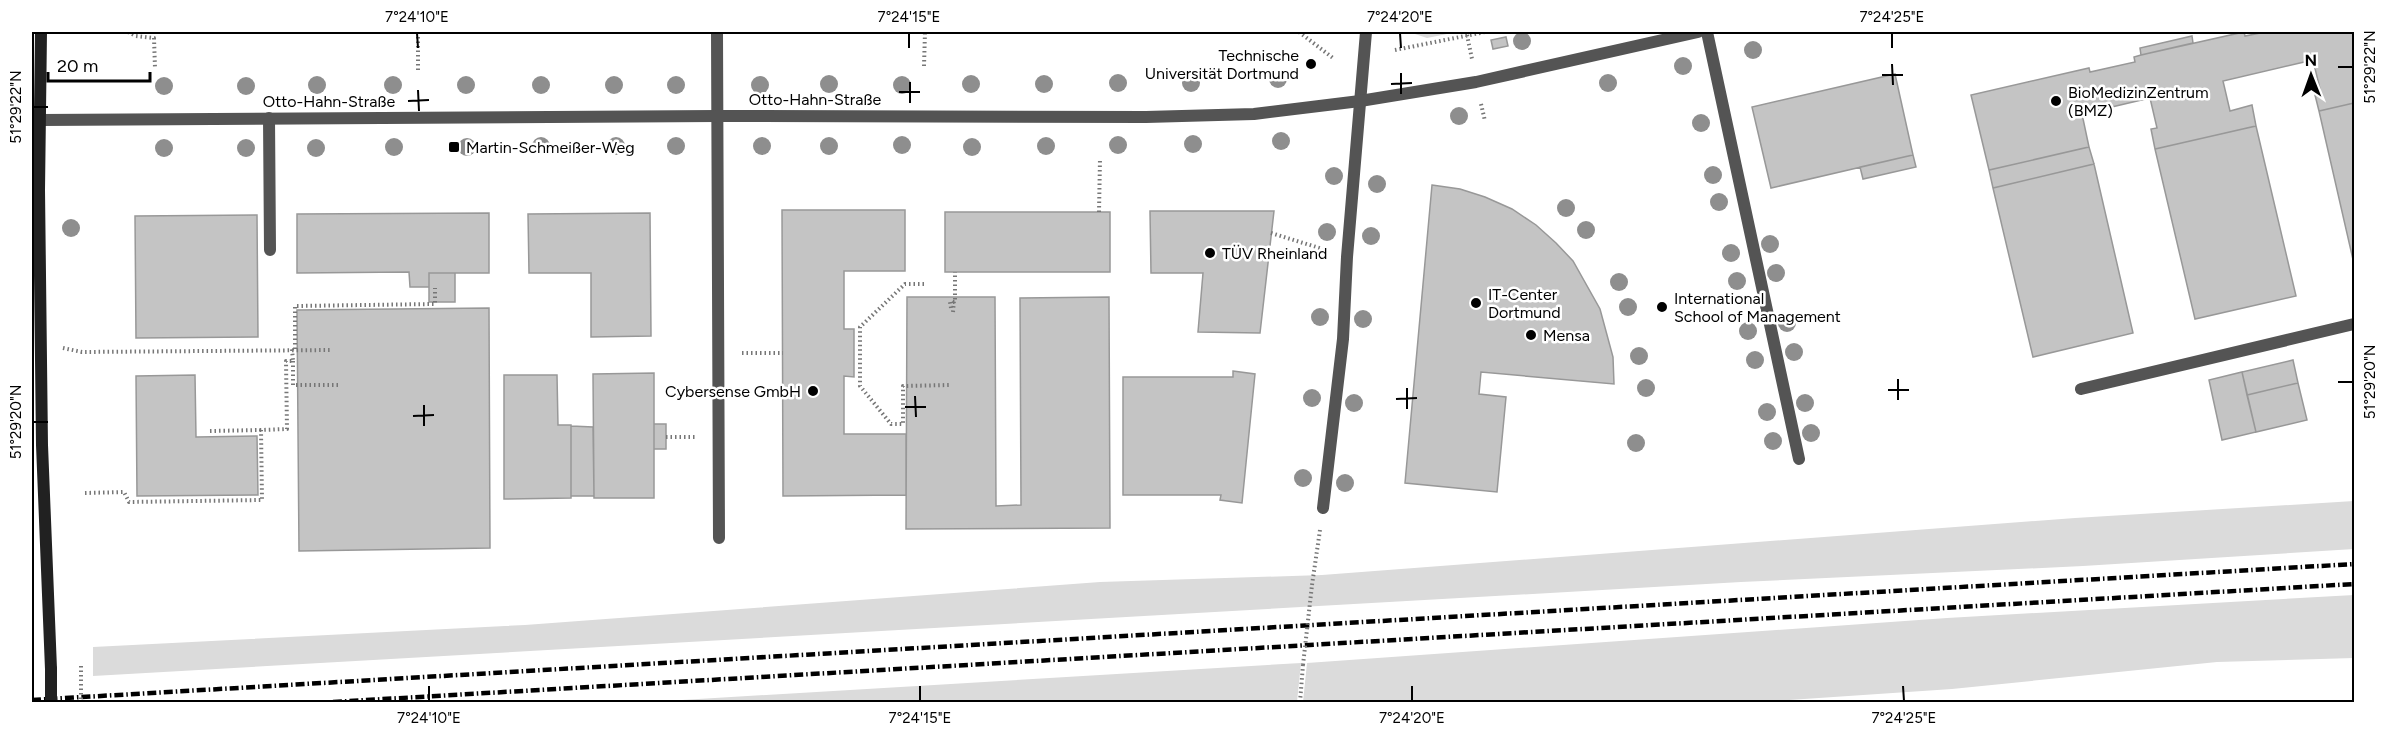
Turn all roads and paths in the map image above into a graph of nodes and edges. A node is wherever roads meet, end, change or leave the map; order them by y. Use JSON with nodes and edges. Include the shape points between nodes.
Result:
{"nodes":[{"id":1,"x":41,"y":32,"type":"edge"},
{"id":2,"x":128,"y":32,"type":"edge"},
{"id":3,"x":418,"y":32,"type":"edge"},
{"id":4,"x":717,"y":32,"type":"edge"},
{"id":5,"x":925,"y":32,"type":"edge"},
{"id":6,"x":1299,"y":32,"type":"edge"},
{"id":7,"x":1366,"y":32,"type":"edge"},
{"id":8,"x":1485,"y":32,"type":"edge"},
{"id":9,"x":1698,"y":32,"type":"edge"},
{"id":10,"x":1707,"y":32,"type":"edge"},
{"id":11,"x":1467,"y":35,"type":"junction"},
{"id":12,"x":1395,"y":50,"type":"dead end"},
{"id":13,"x":1333,"y":58,"type":"dead end"},
{"id":14,"x":924,"y":66,"type":"dead end"},
{"id":15,"x":1473,"y":67,"type":"dead end"},
{"id":16,"x":155,"y":68,"type":"dead end"},
{"id":17,"x":418,"y":70,"type":"dead end"},
{"id":18,"x":1360,"y":102,"type":"junction"},
{"id":19,"x":717,"y":116,"type":"junction"},
{"id":20,"x":270,"y":118,"type":"junction"},
{"id":21,"x":36,"y":120,"type":"edge"},
{"id":22,"x":1100,"y":159,"type":"dead end"},
{"id":23,"x":1099,"y":212,"type":"dead end"},
{"id":24,"x":1271,"y":233,"type":"dead end"},
{"id":25,"x":270,"y":250,"type":"dead end"},
{"id":26,"x":1347,"y":257,"type":"junction"},
{"id":27,"x":924,"y":284,"type":"dead end"},
{"id":28,"x":435,"y":288,"type":"dead end"},
{"id":29,"x":952,"y":310,"type":"joint"},
{"id":30,"x":2355,"y":324,"type":"edge"},
{"id":31,"x":42,"y":343,"type":"junction"},
{"id":32,"x":294,"y":349,"type":"junction"},
{"id":33,"x":332,"y":350,"type":"dead end"},
{"id":34,"x":755,"y":353,"type":"dead end"},
{"id":35,"x":783,"y":353,"type":"dead end"},
{"id":36,"x":293,"y":361,"type":"junction"},
{"id":37,"x":340,"y":385,"type":"dead end"},
{"id":38,"x":950,"y":385,"type":"dead end"},
{"id":39,"x":2081,"y":389,"type":"dead end"},
{"id":40,"x":261,"y":430,"type":"junction"},
{"id":41,"x":210,"y":431,"type":"dead end"},
{"id":42,"x":718,"y":436,"type":"junction"},
{"id":43,"x":666,"y":437,"type":"dead end"},
{"id":44,"x":1799,"y":459,"type":"dead end"},
{"id":45,"x":85,"y":493,"type":"dead end"},
{"id":46,"x":1323,"y":508,"type":"joint"},
{"id":47,"x":719,"y":538,"type":"dead end"},
{"id":48,"x":81,"y":666,"type":"dead end"},
{"id":49,"x":51,"y":702,"type":"edge"},
{"id":50,"x":81,"y":702,"type":"edge"},
{"id":51,"x":1300,"y":702,"type":"edge"}],
"edges":[{"from":1,"to":21,"type":"main road"},
{"from":2,"to":16,"type":"path","via":[[154,38]]},
{"from":3,"to":17,"type":"path"},
{"from":4,"to":19,"type":"street"},
{"from":5,"to":14,"type":"path"},
{"from":6,"to":13,"type":"path"},
{"from":7,"to":18,"type":"street"},
{"from":8,"to":11,"type":"path"},
{"from":9,"to":18,"type":"street","name":"Otto-Hahn-Straße","via":[[1476,82]]},
{"from":10,"to":44,"type":"street"},
{"from":11,"to":12,"type":"path"},
{"from":11,"to":15,"type":"path"},
{"from":18,"to":19,"type":"street","name":"Otto-Hahn-Straße","via":[[1254,114],[1146,117]]},
{"from":18,"to":26,"type":"street"},
{"from":19,"to":20,"type":"street","name":"Otto-Hahn-Straße"},
{"from":19,"to":42,"type":"street"},
{"from":20,"to":21,"type":"street","name":"Otto-Hahn-Straße"},
{"from":20,"to":25,"type":"street"},
{"from":21,"to":31,"type":"main road"},
{"from":22,"to":23,"type":"path"},
{"from":24,"to":26,"type":"path"},
{"from":26,"to":46,"type":"street"},
{"from":27,"to":38,"type":"path","via":[[905,284],[860,327],[860,386],[891,424],[903,424],[903,386]]},
{"from":28,"to":32,"type":"path","via":[[435,304],[295,306]]},
{"from":29,"to":29,"type":"path","via":[[955,272],[955,302],[950,302]]},
{"from":30,"to":39,"type":"street"},
{"from":31,"to":32,"type":"path","via":[[82,352]]},
{"from":31,"to":49,"type":"main road","bridge":true},
{"from":32,"to":33,"type":"path"},
{"from":32,"to":36,"type":"path"},
{"from":34,"to":35,"type":"path"},
{"from":36,"to":37,"type":"path","via":[[293,385]]},
{"from":36,"to":40,"type":"path","via":[[286,361],[287,429]]},
{"from":40,"to":41,"type":"path"},
{"from":40,"to":45,"type":"path","via":[[262,500],[129,502],[124,492]]},
{"from":42,"to":43,"type":"path"},
{"from":42,"to":47,"type":"street"},
{"from":46,"to":51,"type":"path","bridge":true},
{"from":48,"to":50,"type":"path","bridge":true}]}
